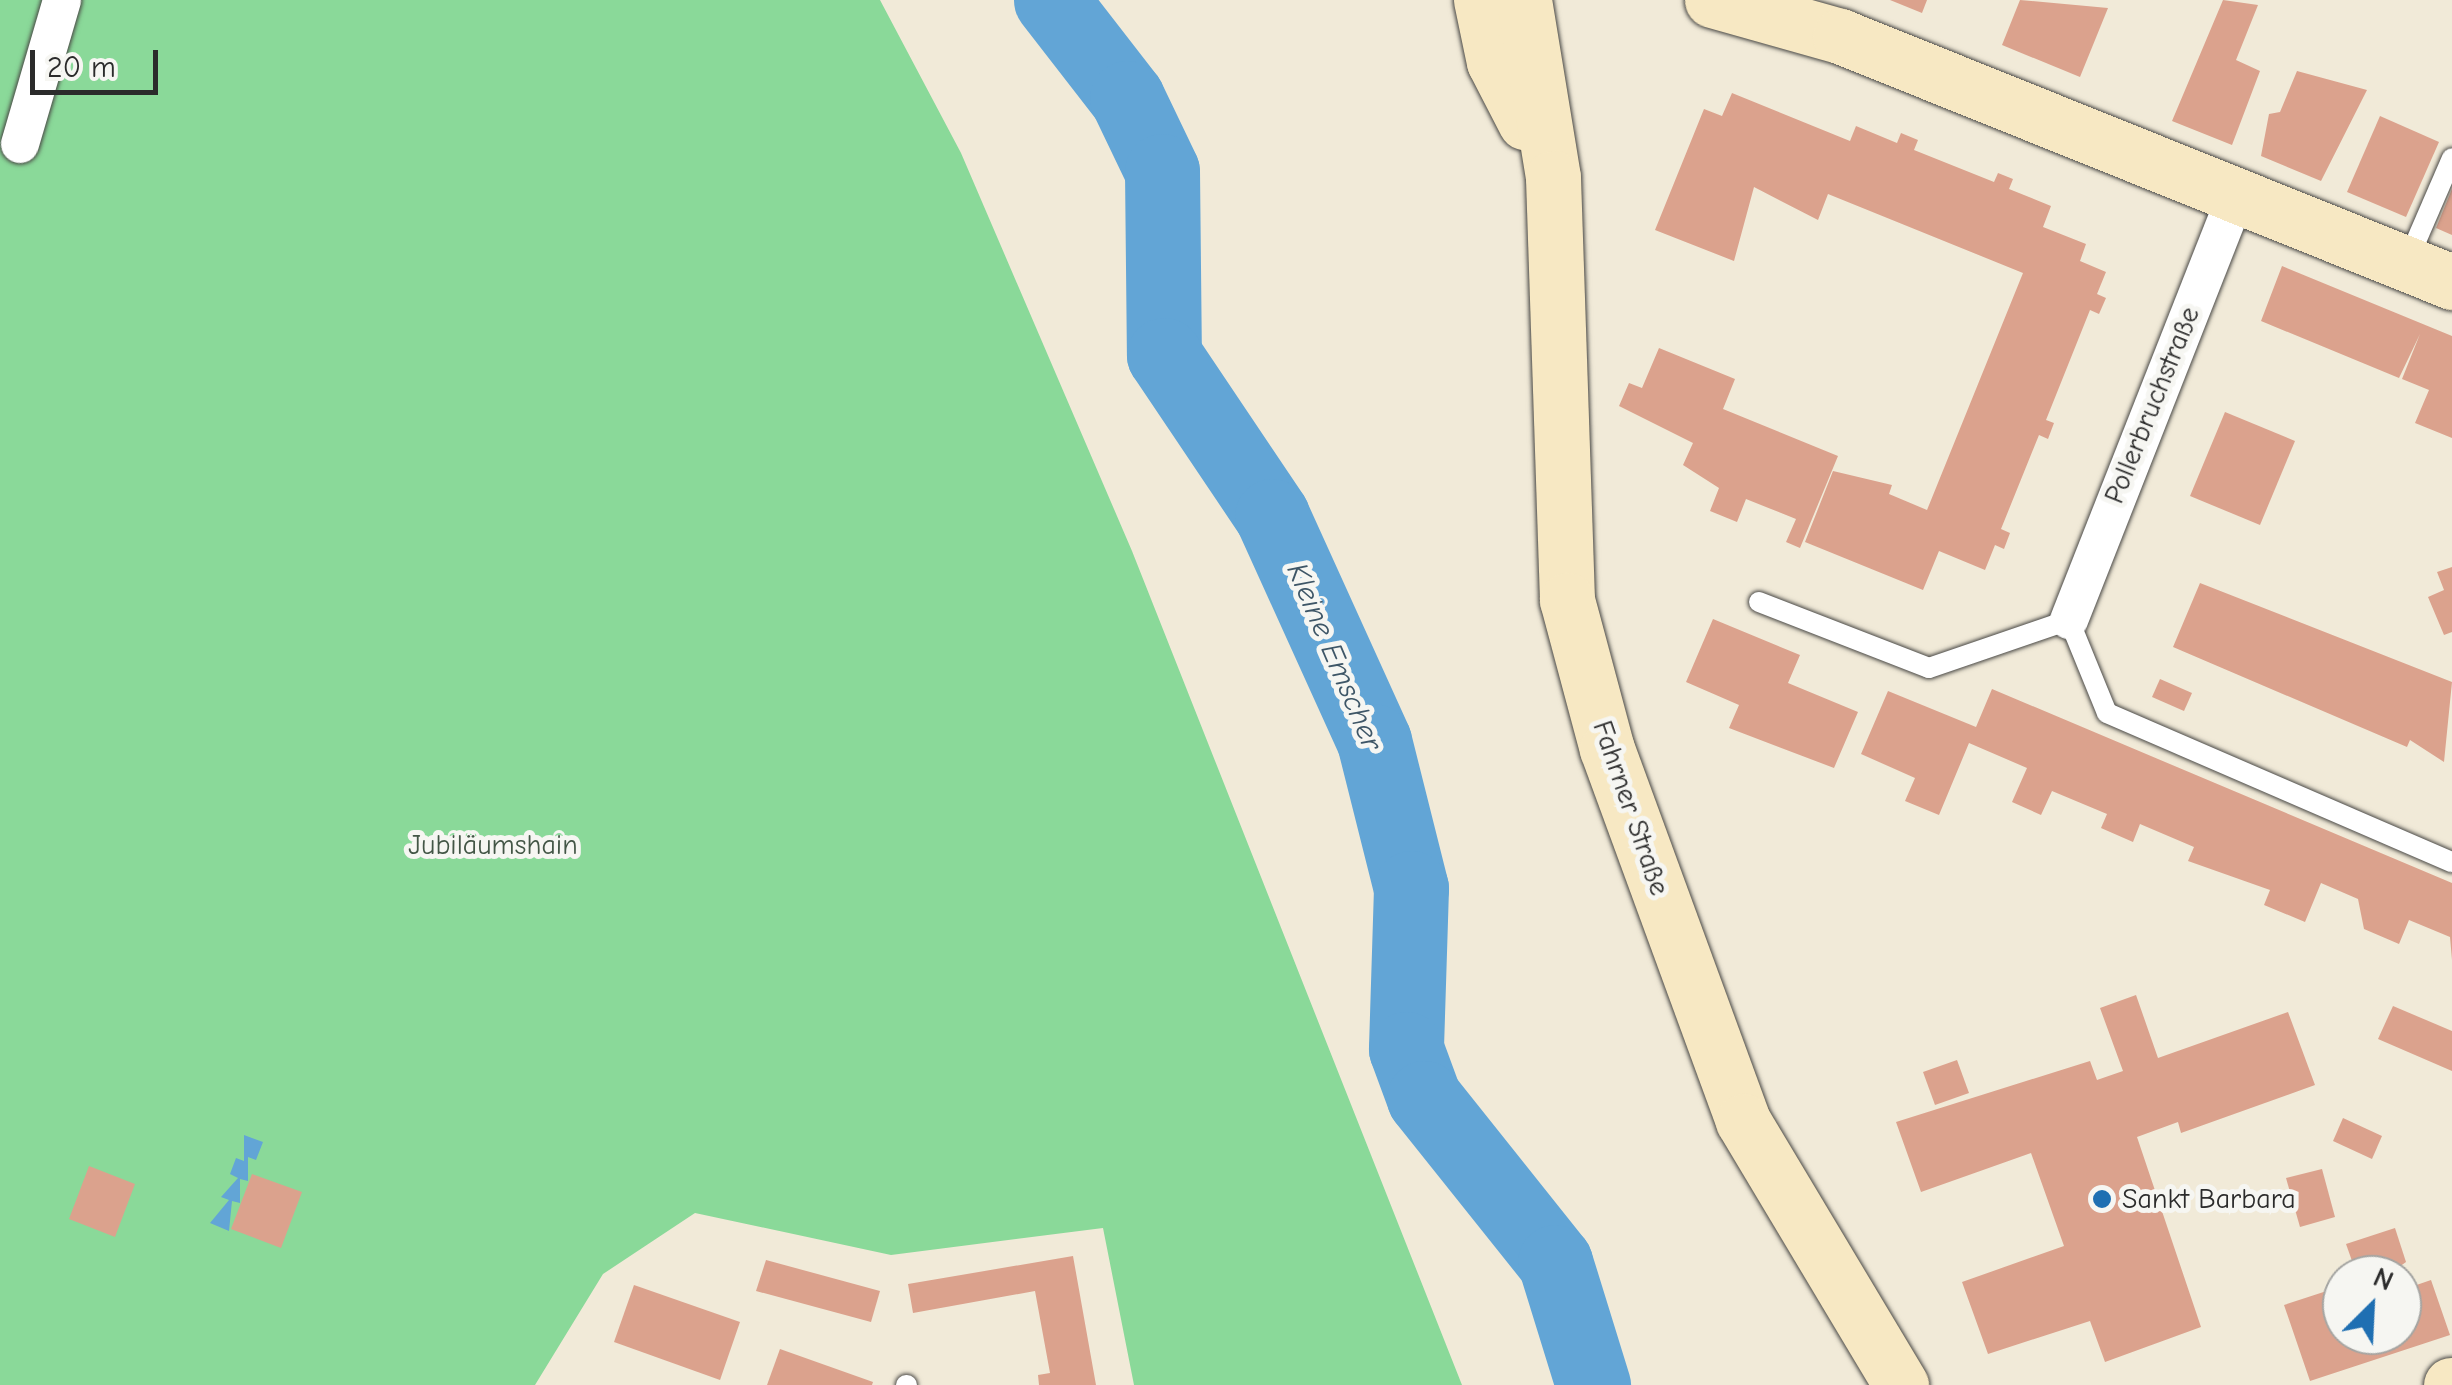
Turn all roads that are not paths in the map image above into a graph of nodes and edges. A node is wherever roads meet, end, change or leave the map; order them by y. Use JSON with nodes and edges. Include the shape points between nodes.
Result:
{"nodes":[{"id":1,"x":62,"y":0,"type":"edge"},
{"id":2,"x":1481,"y":0,"type":"edge"},
{"id":3,"x":1524,"y":0,"type":"edge"},
{"id":4,"x":1712,"y":0,"type":"edge"},
{"id":5,"x":1782,"y":8,"type":"edge"},
{"id":6,"x":20,"y":144,"type":"dead end"},
{"id":7,"x":2452,"y":158,"type":"edge"},
{"id":8,"x":1554,"y":178,"type":"junction"},
{"id":9,"x":2238,"y":191,"type":"junction"},
{"id":10,"x":2429,"y":272,"type":"edge"},
{"id":11,"x":1760,"y":602,"type":"dead end"},
{"id":12,"x":2069,"y":620,"type":"junction"},
{"id":13,"x":2452,"y":862,"type":"edge"},
{"id":14,"x":1901,"y":1385,"type":"edge"}],
"edges":[{"from":1,"to":6,"type":"street"},
{"from":2,"to":8,"type":"street","name":"Fahrner Straße","via":[[1494,62]]},
{"from":3,"to":8,"type":"street","name":"Fahrner Straße"},
{"from":4,"to":5,"type":"street"},
{"from":5,"to":9,"type":"street"},
{"from":7,"to":10,"type":"lane"},
{"from":8,"to":14,"type":"street","name":"Fahrner Straße","via":[[1567,600],[1607,749],[1743,1121]]},
{"from":9,"to":10,"type":"street"},
{"from":9,"to":12,"type":"street","name":"Pollerbruchstraße"},
{"from":11,"to":12,"type":"lane","via":[[1928,668]]},
{"from":12,"to":13,"type":"lane","via":[[2107,714]]}]}
